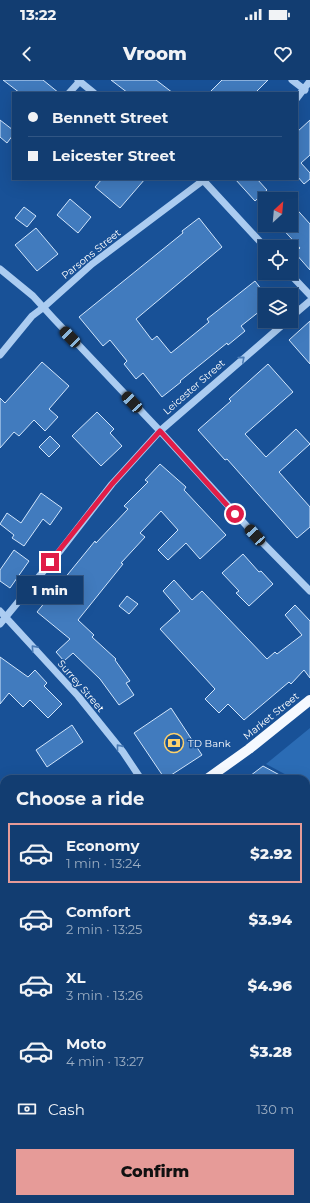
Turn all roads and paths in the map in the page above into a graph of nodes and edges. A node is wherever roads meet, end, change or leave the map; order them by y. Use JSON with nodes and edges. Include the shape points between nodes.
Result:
{"nodes":[{"id":1,"x":292,"y":80,"type":"edge"},
{"id":2,"x":79,"y":81,"type":"edge"},
{"id":3,"x":310,"y":81,"type":"edge"},
{"id":4,"x":305,"y":90,"type":"junction"},
{"id":5,"x":70,"y":92,"type":"edge"},
{"id":6,"x":93,"y":92,"type":"edge"},
{"id":7,"x":298,"y":97,"type":"edge"},
{"id":8,"x":203,"y":180,"type":"edge"},
{"id":9,"x":205,"y":180,"type":"edge"},
{"id":10,"x":259,"y":240,"type":"edge"},
{"id":11,"x":0,"y":269,"type":"edge"},
{"id":12,"x":296,"y":280,"type":"edge"},
{"id":13,"x":310,"y":295,"type":"edge"},
{"id":14,"x":310,"y":301,"type":"edge"},
{"id":15,"x":44,"y":307,"type":"junction"},
{"id":16,"x":298,"y":311,"type":"edge"},
{"id":17,"x":279,"y":328,"type":"edge"},
{"id":18,"x":0,"y":355,"type":"edge"},
{"id":19,"x":160,"y":431,"type":"junction"},
{"id":20,"x":310,"y":591,"type":"edge"},
{"id":21,"x":3,"y":614,"type":"edge"},
{"id":22,"x":0,"y":624,"type":"edge"},
{"id":23,"x":310,"y":700,"type":"edge"},
{"id":24,"x":138,"y":775,"type":"edge"},
{"id":25,"x":213,"y":775,"type":"edge"}],
"edges":[{"from":1,"to":4,"type":"street"},
{"from":2,"to":5,"type":"street"},
{"from":2,"to":6,"type":"street"},
{"from":3,"to":4,"type":"street"},
{"from":4,"to":7,"type":"street"},
{"from":8,"to":15,"type":"street","name":"Parsons Street","via":[[92,264]]},
{"from":9,"to":10,"type":"street"},
{"from":11,"to":15,"type":"street"},
{"from":12,"to":13,"type":"street"},
{"from":14,"to":16,"type":"street"},
{"from":15,"to":18,"type":"street","name":"Parsons Street","via":[[32,316]]},
{"from":15,"to":19,"type":"street"},
{"from":19,"to":17,"type":"street","name":"Leicester Street","one_way":true},
{"from":19,"to":20,"type":"street"},
{"from":19,"to":21,"type":"street","name":"Leicester Street","via":[[112,484],[60,551]]},
{"from":21,"to":22,"type":"street","name":"Leicester Street"},
{"from":24,"to":21,"type":"street","name":"Surrey Street","one_way":true,"via":[[78,696]]},
{"from":23,"to":25,"type":"main road","name":"Market Street"}]}
